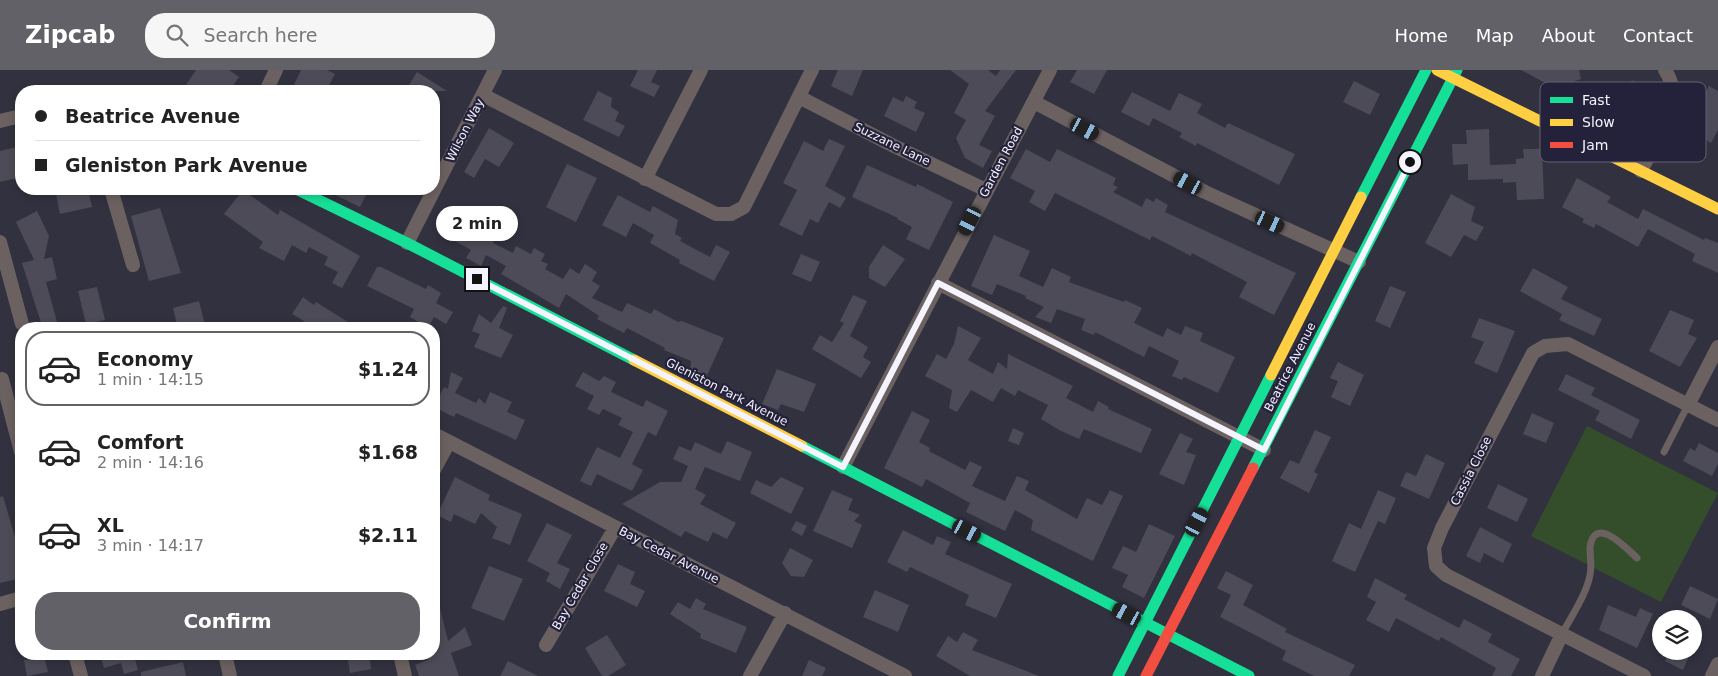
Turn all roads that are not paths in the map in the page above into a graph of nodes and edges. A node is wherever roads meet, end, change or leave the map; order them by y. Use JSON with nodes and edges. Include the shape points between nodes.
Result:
{"nodes":[{"id":1,"x":276,"y":70,"type":"edge"},
{"id":2,"x":495,"y":70,"type":"edge"},
{"id":3,"x":701,"y":70,"type":"edge"},
{"id":4,"x":812,"y":70,"type":"edge"},
{"id":5,"x":1050,"y":70,"type":"edge"},
{"id":6,"x":1426,"y":70,"type":"edge"},
{"id":7,"x":1437,"y":70,"type":"edge"},
{"id":8,"x":1665,"y":70,"type":"edge"},
{"id":9,"x":1455,"y":74,"type":"edge"},
{"id":10,"x":1671,"y":82,"type":"edge"},
{"id":11,"x":269,"y":85,"type":"edge"},
{"id":12,"x":483,"y":95,"type":"junction"},
{"id":13,"x":799,"y":97,"type":"junction"},
{"id":14,"x":1034,"y":102,"type":"junction"},
{"id":15,"x":15,"y":118,"type":"edge"},
{"id":16,"x":1540,"y":118,"type":"edge"},
{"id":17,"x":0,"y":122,"type":"edge"},
{"id":18,"x":1624,"y":162,"type":"edge"},
{"id":19,"x":1645,"y":162,"type":"edge"},
{"id":20,"x":1641,"y":171,"type":"junction"},
{"id":21,"x":440,"y":179,"type":"edge"},
{"id":22,"x":645,"y":179,"type":"junction"},
{"id":23,"x":986,"y":190,"type":"junction"},
{"id":24,"x":113,"y":195,"type":"edge"},
{"id":25,"x":308,"y":195,"type":"edge"},
{"id":26,"x":432,"y":195,"type":"edge"},
{"id":27,"x":1718,"y":209,"type":"edge"},
{"id":28,"x":0,"y":242,"type":"edge"},
{"id":29,"x":407,"y":243,"type":"junction"},
{"id":30,"x":1334,"y":252,"type":"junction"},
{"id":31,"x":1359,"y":262,"type":"junction"},
{"id":32,"x":133,"y":266,"type":"dead end"},
{"id":33,"x":938,"y":283,"type":"junction"},
{"id":34,"x":21,"y":322,"type":"edge"},
{"id":35,"x":1718,"y":347,"type":"edge"},
{"id":36,"x":2,"y":380,"type":"dead end"},
{"id":37,"x":1688,"y":405,"type":"junction"},
{"id":38,"x":1718,"y":420,"type":"edge"},
{"id":39,"x":15,"y":429,"type":"edge"},
{"id":40,"x":440,"y":437,"type":"edge"},
{"id":41,"x":1241,"y":438,"type":"junction"},
{"id":42,"x":449,"y":442,"type":"junction"},
{"id":43,"x":1264,"y":450,"type":"junction"},
{"id":44,"x":1664,"y":452,"type":"dead end"},
{"id":45,"x":440,"y":459,"type":"edge"},
{"id":46,"x":843,"y":467,"type":"junction"},
{"id":47,"x":615,"y":528,"type":"junction"},
{"id":48,"x":1638,"y":558,"type":"dead end"},
{"id":49,"x":15,"y":600,"type":"edge"},
{"id":50,"x":0,"y":604,"type":"edge"},
{"id":51,"x":785,"y":614,"type":"junction"},
{"id":52,"x":1145,"y":623,"type":"junction"},
{"id":53,"x":1562,"y":634,"type":"junction"},
{"id":54,"x":1167,"y":635,"type":"junction"},
{"id":55,"x":546,"y":645,"type":"dead end"},
{"id":56,"x":77,"y":660,"type":"edge"},
{"id":57,"x":226,"y":660,"type":"edge"},
{"id":58,"x":401,"y":660,"type":"edge"},
{"id":59,"x":1718,"y":664,"type":"edge"},
{"id":60,"x":81,"y":676,"type":"edge"},
{"id":61,"x":230,"y":676,"type":"edge"},
{"id":62,"x":405,"y":676,"type":"edge"},
{"id":63,"x":750,"y":676,"type":"edge"},
{"id":64,"x":905,"y":676,"type":"edge"},
{"id":65,"x":1118,"y":676,"type":"edge"},
{"id":66,"x":1146,"y":676,"type":"edge"},
{"id":67,"x":1249,"y":676,"type":"edge"},
{"id":68,"x":1542,"y":676,"type":"edge"},
{"id":69,"x":1644,"y":676,"type":"edge"},
{"id":70,"x":1712,"y":676,"type":"edge"}],
"edges":[{"from":1,"to":11,"type":"street"},
{"from":2,"to":12,"type":"street","name":"Wilson Way"},
{"from":3,"to":22,"type":"street"},
{"from":4,"to":13,"type":"street"},
{"from":5,"to":14,"type":"street","name":"Garden Road"},
{"from":6,"to":30,"type":"main road","name":"Beatrice Avenue"},
{"from":7,"to":9,"type":"main road"},
{"from":8,"to":10,"type":"street"},
{"from":9,"to":16,"type":"main road"},
{"from":9,"to":31,"type":"main road","name":"Beatrice Avenue"},
{"from":12,"to":21,"type":"street","name":"Wilson Way"},
{"from":12,"to":22,"type":"street"},
{"from":13,"to":22,"type":"street","via":[[744,207],[731,214],[716,214]]},
{"from":13,"to":23,"type":"street","name":"Suzzane Lane"},
{"from":14,"to":23,"type":"street","name":"Garden Road"},
{"from":14,"to":30,"type":"street","via":[[1205,192]]},
{"from":15,"to":17,"type":"street"},
{"from":18,"to":20,"type":"main road"},
{"from":19,"to":20,"type":"street"},
{"from":20,"to":27,"type":"main road"},
{"from":23,"to":33,"type":"street","name":"Garden Road"},
{"from":24,"to":32,"type":"street"},
{"from":25,"to":29,"type":"main road","name":"Gleniston Park Avenue"},
{"from":26,"to":29,"type":"street","name":"Wilson Way"},
{"from":28,"to":34,"type":"street"},
{"from":29,"to":46,"type":"main road","name":"Gleniston Park Avenue"},
{"from":30,"to":31,"type":"street"},
{"from":30,"to":41,"type":"main road","name":"Beatrice Avenue"},
{"from":31,"to":43,"type":"main road","name":"Beatrice Avenue"},
{"from":33,"to":41,"type":"street"},
{"from":33,"to":46,"type":"street","name":"Garden Road"},
{"from":35,"to":37,"type":"street"},
{"from":36,"to":39,"type":"street"},
{"from":37,"to":38,"type":"street","name":"Cassia Close"},
{"from":37,"to":44,"type":"lane"},
{"from":37,"to":53,"type":"street","name":"Cassia Close","via":[[1568,344],[1545,346],[1533,353],[1442,528],[1434,548],[1434,558],[1436,566],[1446,575]]},
{"from":40,"to":42,"type":"street","name":"Bay Cedar Avenue"},
{"from":41,"to":43,"type":"street"},
{"from":41,"to":52,"type":"main road","name":"Beatrice Avenue"},
{"from":42,"to":45,"type":"street"},
{"from":42,"to":47,"type":"street","name":"Bay Cedar Avenue"},
{"from":43,"to":54,"type":"main road","name":"Beatrice Avenue"},
{"from":46,"to":52,"type":"main road","name":"Gleniston Park Avenue"},
{"from":47,"to":51,"type":"street","name":"Bay Cedar Avenue"},
{"from":47,"to":55,"type":"street","name":"Bay Cedar Close"},
{"from":48,"to":53,"type":"lane","via":[[1614,537],[1599,534],[1593,538],[1590,576]]},
{"from":49,"to":50,"type":"street"},
{"from":51,"to":63,"type":"street"},
{"from":51,"to":64,"type":"street","name":"Bay Cedar Avenue"},
{"from":52,"to":54,"type":"main road","name":"Gleniston Park Avenue"},
{"from":52,"to":65,"type":"main road","name":"Beatrice Avenue"},
{"from":53,"to":68,"type":"street"},
{"from":53,"to":69,"type":"street","name":"Cassia Close"},
{"from":54,"to":66,"type":"main road","name":"Beatrice Avenue"},
{"from":54,"to":67,"type":"main road"},
{"from":56,"to":60,"type":"street"},
{"from":57,"to":61,"type":"street"},
{"from":58,"to":62,"type":"street"},
{"from":59,"to":70,"type":"street"}]}
